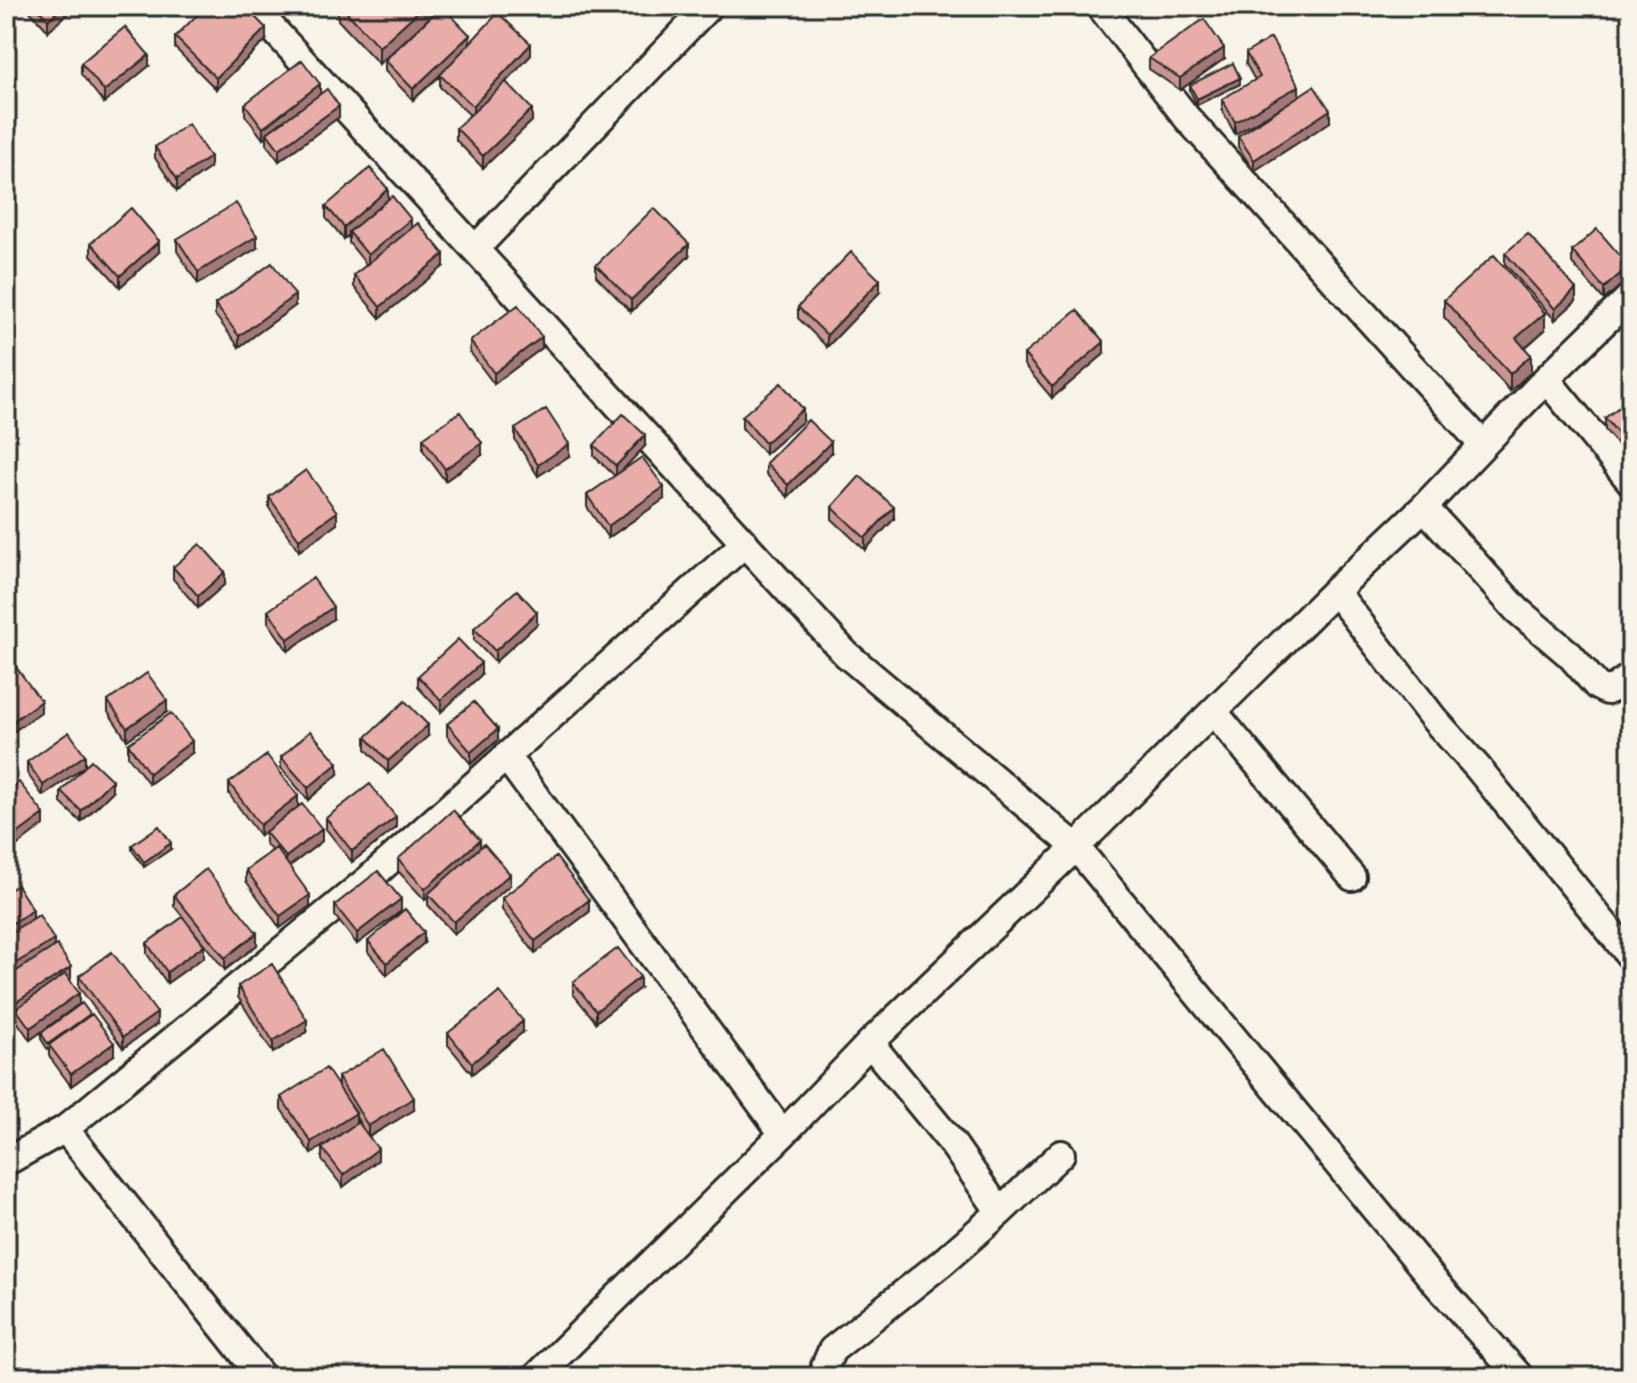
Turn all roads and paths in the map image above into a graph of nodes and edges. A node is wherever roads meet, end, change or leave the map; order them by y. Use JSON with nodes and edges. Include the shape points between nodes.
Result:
{"nodes":[{"id":1,"x":252,"y":6,"type":"edge"},
{"id":2,"x":709,"y":6,"type":"edge"},
{"id":3,"x":1100,"y":6,"type":"edge"},
{"id":4,"x":475,"y":249,"type":"junction"},
{"id":5,"x":1631,"y":296,"type":"edge"},
{"id":6,"x":1546,"y":379,"type":"junction"},
{"id":7,"x":1483,"y":445,"type":"junction"},
{"id":8,"x":1631,"y":482,"type":"edge"},
{"id":9,"x":1424,"y":507,"type":"junction"},
{"id":10,"x":745,"y":543,"type":"junction"},
{"id":11,"x":1335,"y":591,"type":"junction"},
{"id":12,"x":1631,"y":676,"type":"edge"},
{"id":13,"x":1214,"y":712,"type":"junction"},
{"id":14,"x":506,"y":756,"type":"junction"},
{"id":15,"x":1076,"y":847,"type":"junction"},
{"id":16,"x":1352,"y":877,"type":"dead end"},
{"id":17,"x":1631,"y":957,"type":"edge"},
{"id":18,"x":870,"y":1043,"type":"junction"},
{"id":19,"x":65,"y":1129,"type":"junction"},
{"id":20,"x":783,"y":1134,"type":"junction"},
{"id":21,"x":1061,"y":1154,"type":"dead end"},
{"id":22,"x":6,"y":1162,"type":"edge"},
{"id":23,"x":1000,"y":1212,"type":"junction"},
{"id":24,"x":262,"y":1377,"type":"edge"},
{"id":25,"x":536,"y":1377,"type":"edge"},
{"id":26,"x":829,"y":1377,"type":"edge"},
{"id":27,"x":1520,"y":1377,"type":"edge"}],
"edges":[{"from":1,"to":4,"type":"street"},
{"from":2,"to":4,"type":"street"},
{"from":3,"to":7,"type":"street","via":[[1187,118]]},
{"from":4,"to":10,"type":"street"},
{"from":5,"to":6,"type":"street"},
{"from":6,"to":7,"type":"street"},
{"from":6,"to":8,"type":"street"},
{"from":7,"to":9,"type":"street"},
{"from":9,"to":11,"type":"street"},
{"from":9,"to":12,"type":"street","via":[[1517,610],[1597,686],[1607,691]]},
{"from":10,"to":14,"type":"street"},
{"from":10,"to":15,"type":"street","via":[[846,654]]},
{"from":11,"to":13,"type":"street"},
{"from":11,"to":17,"type":"street"},
{"from":13,"to":15,"type":"street"},
{"from":13,"to":16,"type":"street"},
{"from":14,"to":19,"type":"street","via":[[370,878]]},
{"from":14,"to":20,"type":"street"},
{"from":15,"to":18,"type":"street"},
{"from":15,"to":27,"type":"street","via":[[1435,1282]]},
{"from":18,"to":20,"type":"street"},
{"from":18,"to":23,"type":"street","via":[[952,1143]]},
{"from":19,"to":22,"type":"street"},
{"from":19,"to":24,"type":"street"},
{"from":20,"to":25,"type":"street"},
{"from":21,"to":23,"type":"street"},
{"from":23,"to":26,"type":"street","via":[[832,1350],[825,1366]]}]}
